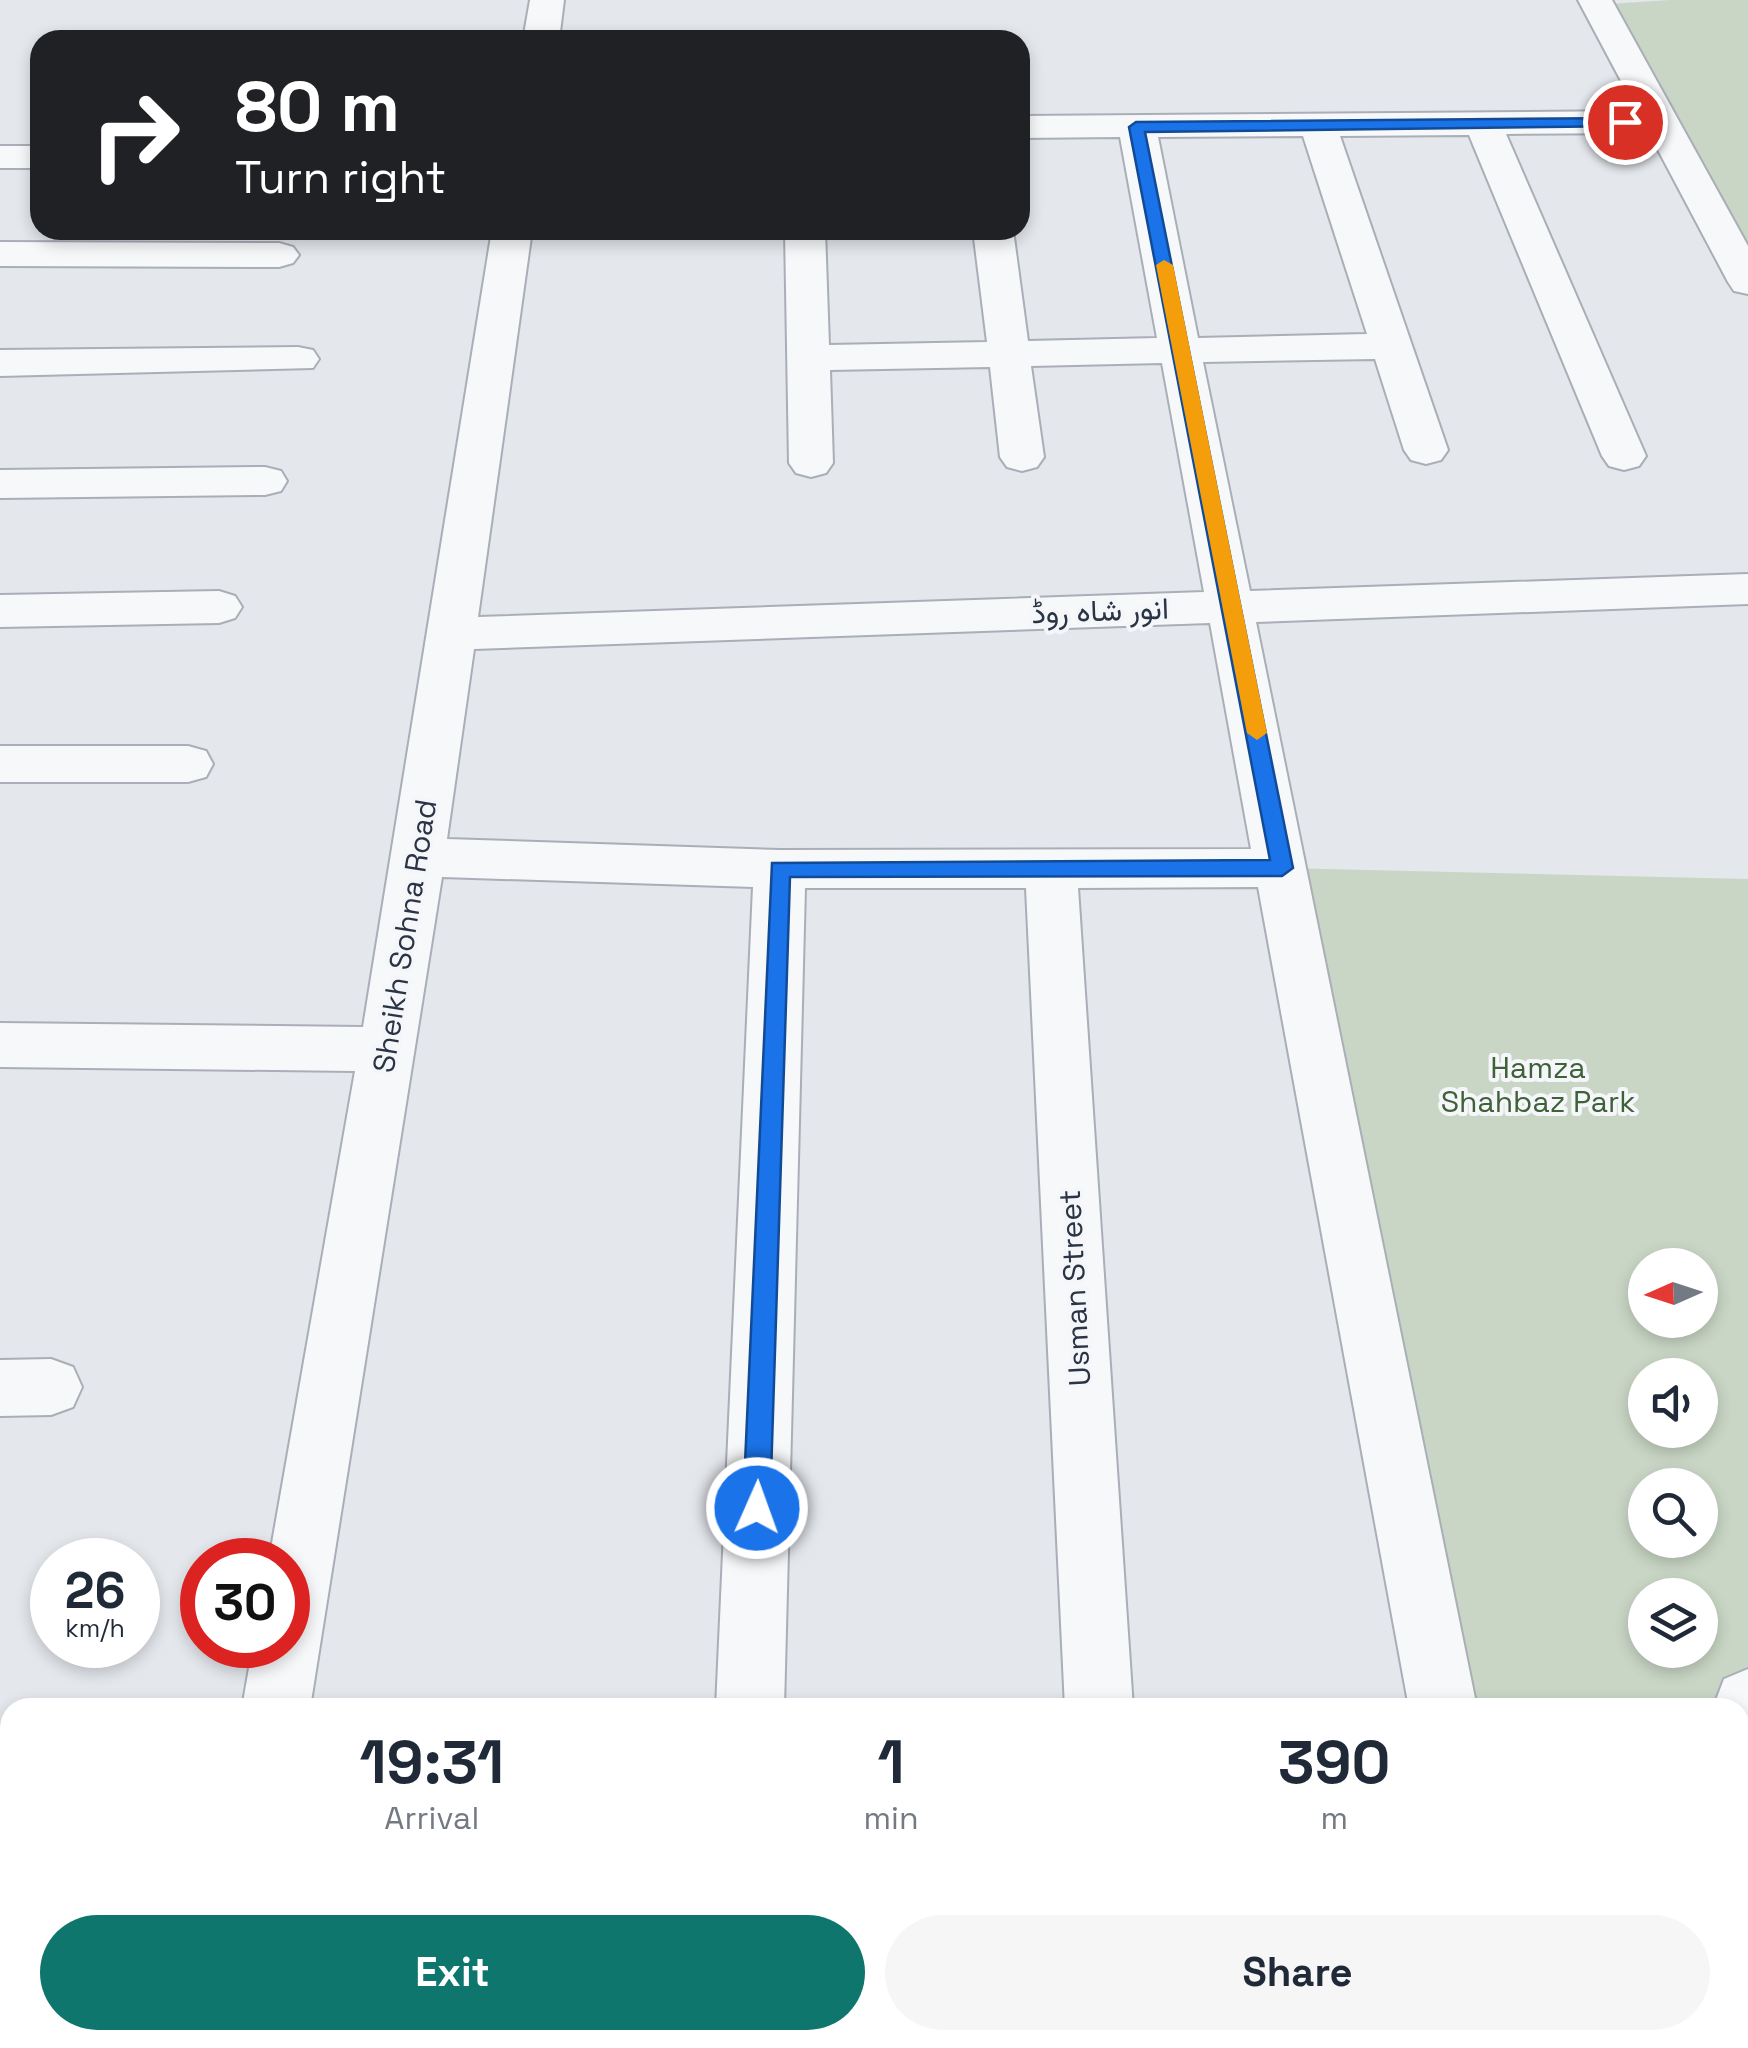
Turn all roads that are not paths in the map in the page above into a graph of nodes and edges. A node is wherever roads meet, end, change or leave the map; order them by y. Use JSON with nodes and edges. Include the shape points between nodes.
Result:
{"nodes":[{"id":1,"x":547,"y":0,"type":"edge"},
{"id":2,"x":1595,"y":0,"type":"edge"},
{"id":3,"x":542,"y":30,"type":"edge"},
{"id":4,"x":1660,"y":122,"type":"junction"},
{"id":5,"x":1318,"y":126,"type":"junction"},
{"id":6,"x":1484,"y":126,"type":"junction"},
{"id":7,"x":1136,"y":127,"type":"junction"},
{"id":8,"x":1030,"y":128,"type":"edge"},
{"id":9,"x":0,"y":158,"type":"edge"},
{"id":10,"x":30,"y":158,"type":"edge"},
{"id":11,"x":511,"y":240,"type":"edge"},
{"id":12,"x":805,"y":240,"type":"edge"},
{"id":13,"x":994,"y":240,"type":"edge"},
{"id":14,"x":0,"y":254,"type":"edge"},
{"id":15,"x":280,"y":254,"type":"dead end"},
{"id":16,"x":1748,"y":282,"type":"edge"},
{"id":17,"x":1390,"y":346,"type":"junction"},
{"id":18,"x":1182,"y":349,"type":"junction"},
{"id":19,"x":1008,"y":353,"type":"junction"},
{"id":20,"x":810,"y":358,"type":"junction"},
{"id":21,"x":298,"y":360,"type":"dead end"},
{"id":22,"x":0,"y":363,"type":"edge"},
{"id":23,"x":1426,"y":450,"type":"dead end"},
{"id":24,"x":1624,"y":456,"type":"dead end"},
{"id":25,"x":1022,"y":458,"type":"dead end"},
{"id":26,"x":811,"y":463,"type":"dead end"},
{"id":27,"x":265,"y":482,"type":"dead end"},
{"id":28,"x":0,"y":484,"type":"edge"},
{"id":29,"x":1748,"y":589,"type":"edge"},
{"id":30,"x":1232,"y":606,"type":"junction"},
{"id":31,"x":220,"y":608,"type":"dead end"},
{"id":32,"x":0,"y":611,"type":"edge"},
{"id":33,"x":452,"y":634,"type":"junction"},
{"id":34,"x":0,"y":764,"type":"edge"},
{"id":35,"x":188,"y":764,"type":"dead end"},
{"id":36,"x":419,"y":857,"type":"junction"},
{"id":37,"x":1051,"y":868,"type":"junction"},
{"id":38,"x":1282,"y":868,"type":"junction"},
{"id":39,"x":780,"y":869,"type":"junction"},
{"id":40,"x":0,"y":1045,"type":"edge"},
{"id":41,"x":387,"y":1049,"type":"junction"},
{"id":42,"x":305,"y":1538,"type":"edge"},
{"id":43,"x":283,"y":1668,"type":"edge"},
{"id":44,"x":278,"y":1698,"type":"edge"},
{"id":45,"x":750,"y":1698,"type":"edge"},
{"id":46,"x":1098,"y":1698,"type":"edge"},
{"id":47,"x":1441,"y":1698,"type":"edge"}],
"edges":[{"from":1,"to":3,"type":"street"},
{"from":2,"to":4,"type":"street"},
{"from":4,"to":6,"type":"street"},
{"from":4,"to":16,"type":"street"},
{"from":5,"to":6,"type":"street"},
{"from":5,"to":7,"type":"street"},
{"from":5,"to":17,"type":"street"},
{"from":6,"to":24,"type":"street"},
{"from":7,"to":8,"type":"street"},
{"from":7,"to":18,"type":"street"},
{"from":9,"to":10,"type":"street"},
{"from":11,"to":33,"type":"street","name":"Sheikh Sohna Road"},
{"from":12,"to":20,"type":"street"},
{"from":13,"to":19,"type":"street"},
{"from":14,"to":15,"type":"street"},
{"from":17,"to":18,"type":"street"},
{"from":17,"to":23,"type":"street"},
{"from":18,"to":19,"type":"street"},
{"from":18,"to":30,"type":"street"},
{"from":19,"to":20,"type":"street"},
{"from":19,"to":25,"type":"street"},
{"from":20,"to":26,"type":"street"},
{"from":21,"to":22,"type":"street"},
{"from":27,"to":28,"type":"street"},
{"from":29,"to":30,"type":"street","name":"انور شاہ روڈ"},
{"from":30,"to":33,"type":"street","name":"انور شاہ روڈ"},
{"from":30,"to":38,"type":"street"},
{"from":31,"to":32,"type":"street"},
{"from":33,"to":36,"type":"street","name":"Sheikh Sohna Road"},
{"from":34,"to":35,"type":"street"},
{"from":36,"to":39,"type":"street"},
{"from":36,"to":41,"type":"street","name":"Sheikh Sohna Road"},
{"from":37,"to":38,"type":"street"},
{"from":37,"to":39,"type":"street"},
{"from":37,"to":46,"type":"street","name":"Usman Street"},
{"from":38,"to":47,"type":"street"},
{"from":39,"to":45,"type":"street"},
{"from":40,"to":41,"type":"street"},
{"from":41,"to":42,"type":"street","name":"Sheikh Sohna Road"},
{"from":43,"to":44,"type":"street","name":"Sheikh Sohna Road"}]}
